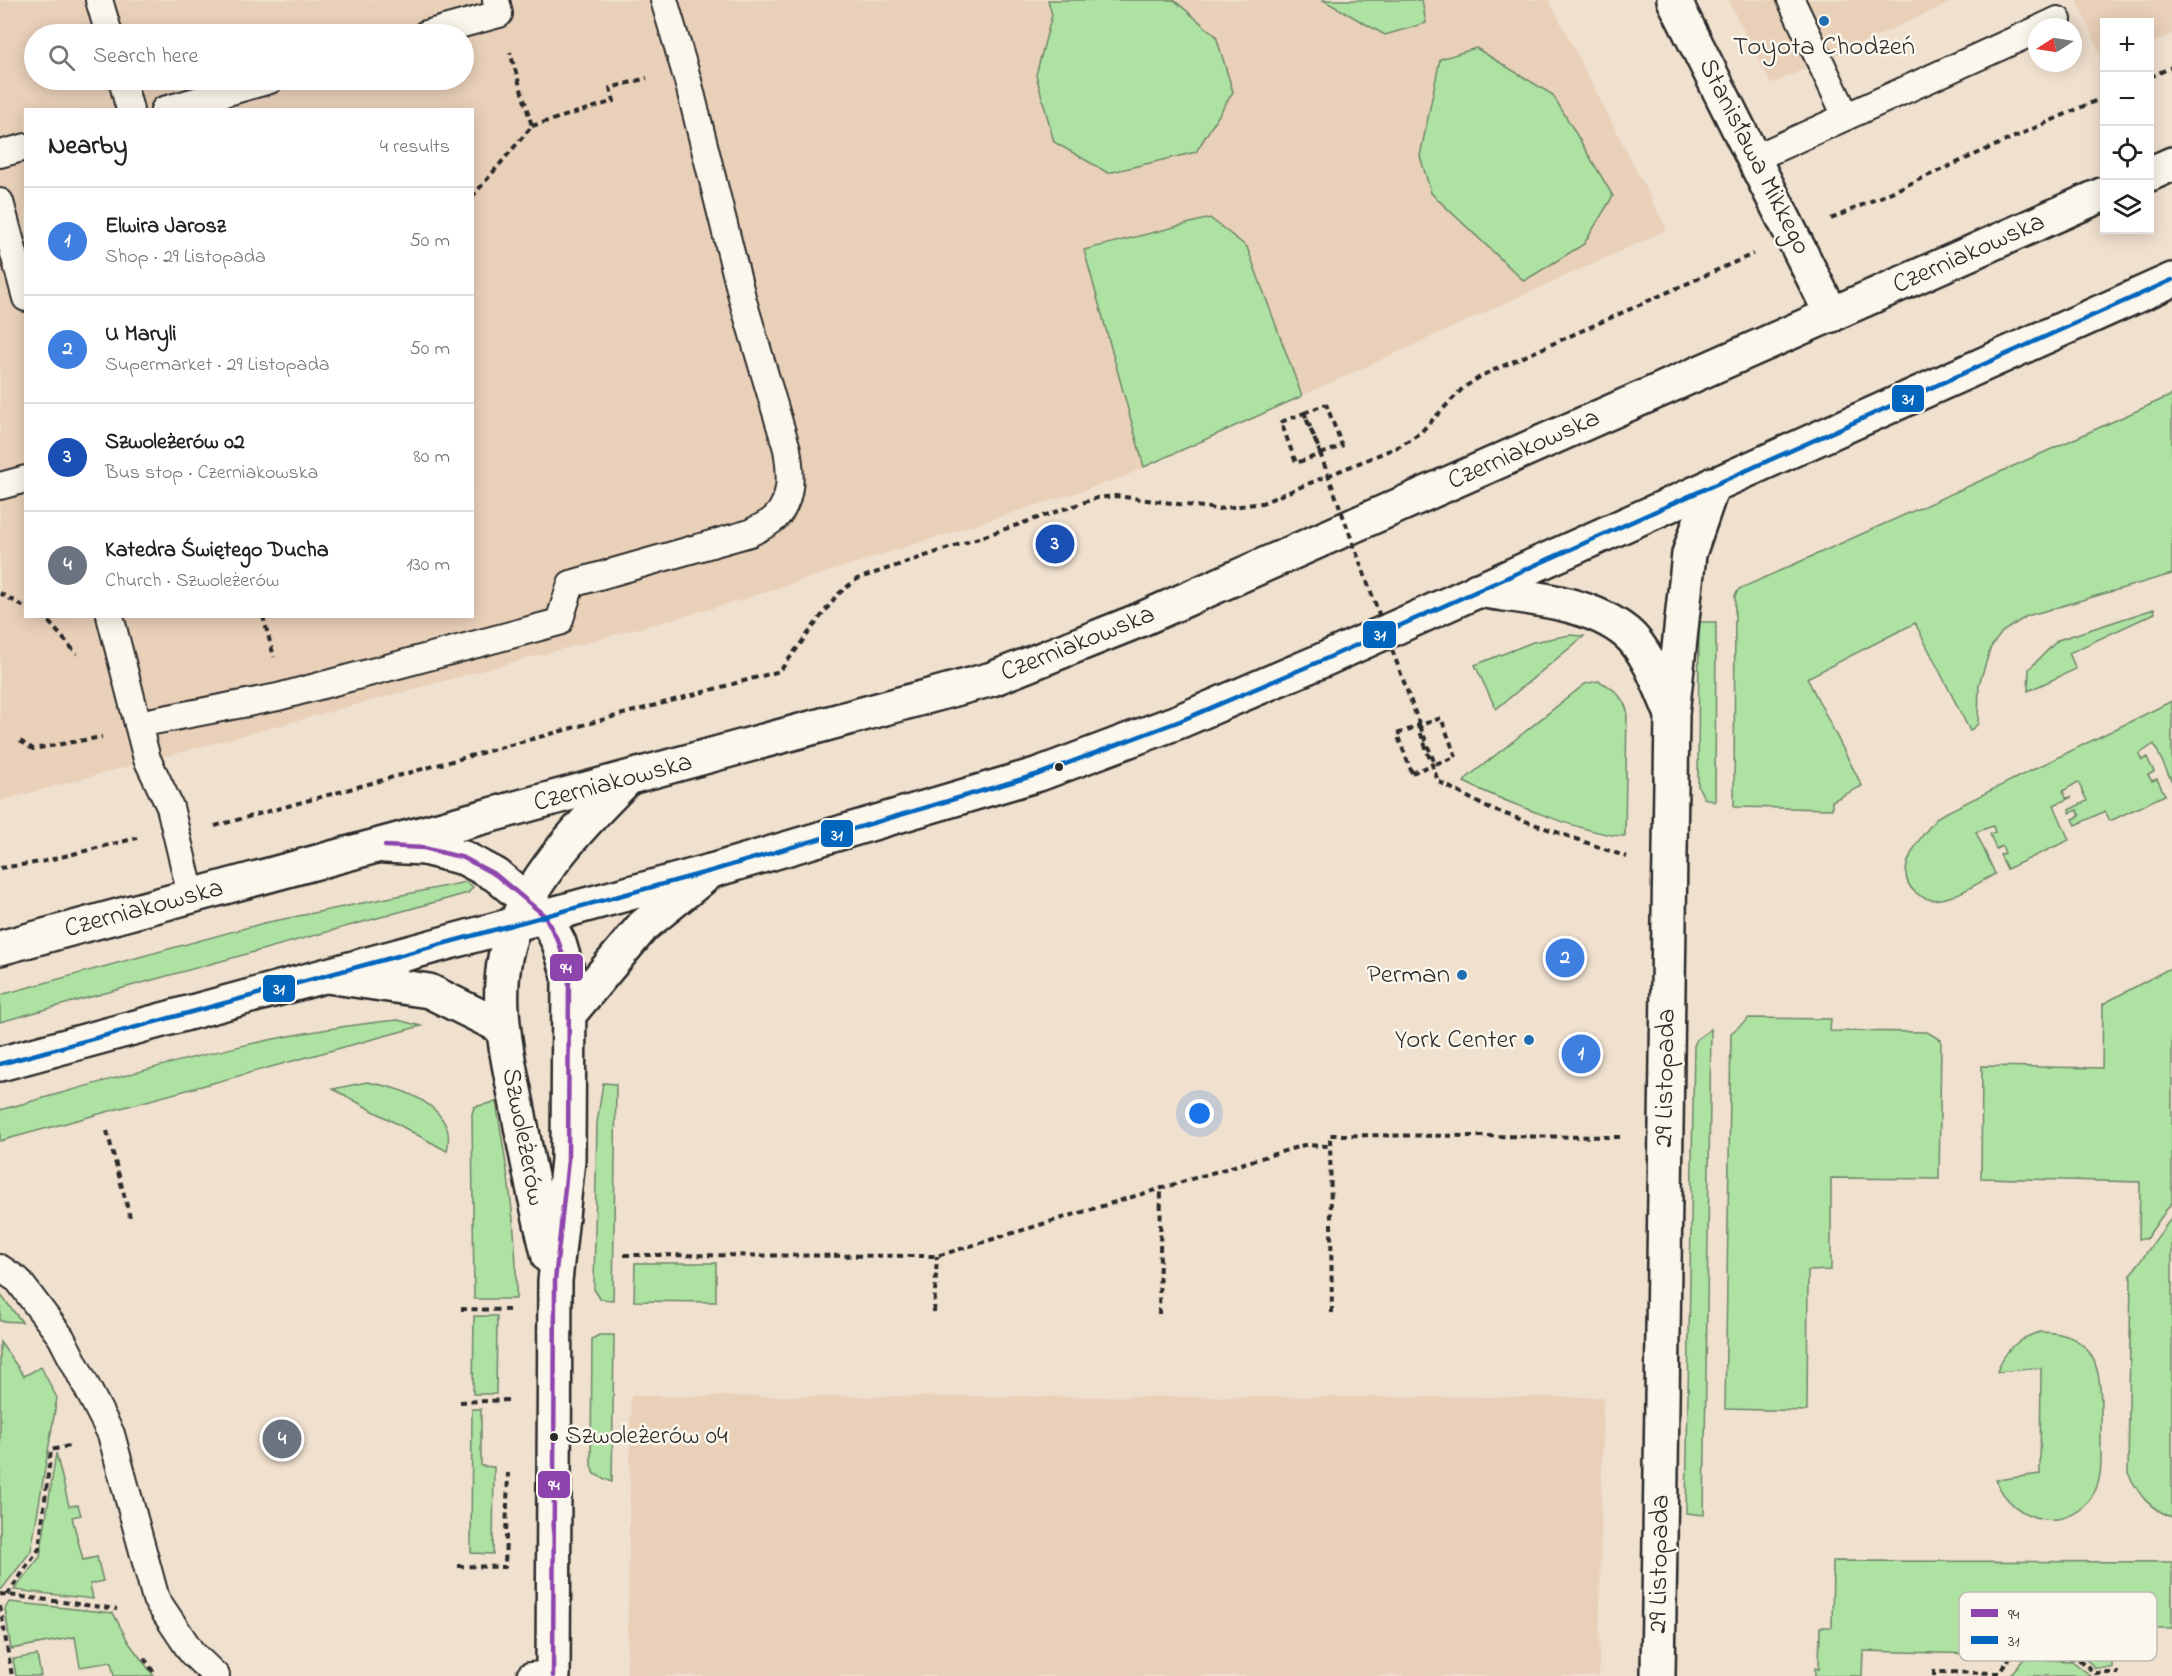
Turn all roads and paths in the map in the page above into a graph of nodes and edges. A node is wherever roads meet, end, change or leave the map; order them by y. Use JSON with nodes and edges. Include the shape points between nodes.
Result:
{"nodes":[{"id":1,"x":99,"y":0,"type":"edge"},
{"id":2,"x":664,"y":0,"type":"edge"},
{"id":3,"x":1674,"y":0,"type":"edge"},
{"id":4,"x":1791,"y":0,"type":"edge"},
{"id":5,"x":498,"y":7,"type":"edge"},
{"id":6,"x":106,"y":24,"type":"edge"},
{"id":7,"x":453,"y":24,"type":"edge"},
{"id":8,"x":2028,"y":34,"type":"edge"},
{"id":9,"x":684,"y":67,"type":"junction"},
{"id":10,"x":2172,"y":67,"type":"edge"},
{"id":11,"x":2154,"y":75,"type":"edge"},
{"id":12,"x":125,"y":90,"type":"edge"},
{"id":13,"x":235,"y":90,"type":"edge"},
{"id":14,"x":2100,"y":100,"type":"edge"},
{"id":15,"x":129,"y":108,"type":"edge"},
{"id":16,"x":171,"y":108,"type":"edge"},
{"id":17,"x":1846,"y":116,"type":"junction"},
{"id":18,"x":532,"y":126,"type":"junction"},
{"id":19,"x":24,"y":148,"type":"edge"},
{"id":20,"x":0,"y":154,"type":"edge"},
{"id":21,"x":1755,"y":158,"type":"junction"},
{"id":22,"x":2172,"y":164,"type":"edge"},
{"id":23,"x":2154,"y":172,"type":"edge"},
{"id":24,"x":474,"y":195,"type":"edge"},
{"id":25,"x":2100,"y":196,"type":"edge"},
{"id":26,"x":0,"y":202,"type":"edge"},
{"id":27,"x":1826,"y":221,"type":"dead end"},
{"id":28,"x":1756,"y":252,"type":"dead end"},
{"id":29,"x":2172,"y":280,"type":"edge"},
{"id":30,"x":24,"y":291,"type":"edge"},
{"id":31,"x":1832,"y":315,"type":"junction"},
{"id":32,"x":1304,"y":412,"type":"junction"},
{"id":33,"x":1321,"y":454,"type":"junction"},
{"id":34,"x":24,"y":480,"type":"edge"},
{"id":35,"x":1713,"y":484,"type":"junction"},
{"id":36,"x":0,"y":486,"type":"edge"},
{"id":37,"x":1477,"y":590,"type":"junction"},
{"id":38,"x":0,"y":593,"type":"edge"},
{"id":39,"x":24,"y":607,"type":"edge"},
{"id":40,"x":111,"y":618,"type":"edge"},
{"id":41,"x":1672,"y":714,"type":"junction"},
{"id":42,"x":138,"y":724,"type":"junction"},
{"id":43,"x":1418,"y":726,"type":"junction"},
{"id":44,"x":20,"y":741,"type":"dead end"},
{"id":45,"x":1434,"y":766,"type":"junction"},
{"id":46,"x":627,"y":779,"type":"junction"},
{"id":47,"x":176,"y":833,"type":"junction"},
{"id":48,"x":379,"y":846,"type":"junction"},
{"id":49,"x":1634,"y":859,"type":"dead end"},
{"id":50,"x":0,"y":868,"type":"edge"},
{"id":51,"x":711,"y":871,"type":"junction"},
{"id":52,"x":191,"y":895,"type":"junction"},
{"id":53,"x":529,"y":914,"type":"junction"},
{"id":54,"x":0,"y":948,"type":"edge"},
{"id":55,"x":327,"y":976,"type":"junction"},
{"id":56,"x":571,"y":1012,"type":"junction"},
{"id":57,"x":502,"y":1027,"type":"junction"},
{"id":58,"x":0,"y":1064,"type":"edge"},
{"id":59,"x":107,"y":1131,"type":"dead end"},
{"id":60,"x":1620,"y":1137,"type":"dead end"},
{"id":61,"x":1330,"y":1146,"type":"junction"},
{"id":62,"x":1161,"y":1189,"type":"junction"},
{"id":63,"x":130,"y":1217,"type":"dead end"},
{"id":64,"x":624,"y":1255,"type":"dead end"},
{"id":65,"x":937,"y":1256,"type":"junction"},
{"id":66,"x":0,"y":1268,"type":"edge"},
{"id":67,"x":555,"y":1281,"type":"junction"},
{"id":68,"x":461,"y":1309,"type":"dead end"},
{"id":69,"x":934,"y":1312,"type":"dead end"},
{"id":70,"x":1332,"y":1313,"type":"dead end"},
{"id":71,"x":1159,"y":1314,"type":"dead end"},
{"id":72,"x":509,"y":1322,"type":"dead end"},
{"id":73,"x":510,"y":1389,"type":"dead end"},
{"id":74,"x":510,"y":1400,"type":"junction"},
{"id":75,"x":460,"y":1402,"type":"dead end"},
{"id":76,"x":509,"y":1412,"type":"dead end"},
{"id":77,"x":111,"y":1434,"type":"junction"},
{"id":78,"x":508,"y":1472,"type":"dead end"},
{"id":79,"x":458,"y":1566,"type":"dead end"},
{"id":80,"x":0,"y":1594,"type":"edge"},
{"id":81,"x":7,"y":1595,"type":"junction"},
{"id":82,"x":0,"y":1605,"type":"edge"},
{"id":83,"x":121,"y":1617,"type":"dead end"},
{"id":84,"x":142,"y":1654,"type":"dead end"},
{"id":85,"x":2008,"y":1661,"type":"edge"},
{"id":86,"x":2081,"y":1661,"type":"edge"},
{"id":87,"x":2119,"y":1673,"type":"dead end"},
{"id":88,"x":2000,"y":1674,"type":"edge"},
{"id":89,"x":546,"y":1675,"type":"edge"},
{"id":90,"x":12,"y":1676,"type":"edge"},
{"id":91,"x":157,"y":1676,"type":"edge"},
{"id":92,"x":216,"y":1676,"type":"edge"},
{"id":93,"x":1658,"y":1676,"type":"edge"},
{"id":94,"x":1934,"y":1676,"type":"edge"}],
"edges":[{"from":1,"to":6,"type":"lane"},
{"from":2,"to":9,"type":"lane"},
{"from":3,"to":21,"type":"main road","name":"Stanisława Mikkego"},
{"from":4,"to":17,"type":"lane"},
{"from":5,"to":7,"type":"lane"},
{"from":5,"to":18,"type":"path"},
{"from":8,"to":17,"type":"lane"},
{"from":9,"to":18,"type":"path","via":[[610,88],[614,101]]},
{"from":9,"to":42,"type":"lane","via":[[743,301],[787,449],[791,474],[787,497],[775,518],[750,533],[571,584],[559,622],[278,698]]},
{"from":10,"to":11,"type":"path"},
{"from":12,"to":15,"type":"lane"},
{"from":13,"to":16,"type":"lane"},
{"from":14,"to":27,"type":"path"},
{"from":17,"to":21,"type":"lane"},
{"from":18,"to":24,"type":"path"},
{"from":19,"to":20,"type":"lane"},
{"from":21,"to":31,"type":"main road","name":"Stanisława Mikkego"},
{"from":22,"to":23,"type":"main road"},
{"from":25,"to":31,"type":"main road","name":"Czerniakowska"},
{"from":26,"to":30,"type":"lane"},
{"from":28,"to":47,"type":"path","via":[[1483,375],[1463,388],[1421,432],[1400,446],[1263,503],[1218,509],[1116,496],[1097,498],[857,579],[837,595],[780,671],[237,820]]},
{"from":29,"to":35,"type":"main road"},
{"from":31,"to":46,"type":"main road","name":"Czerniakowska","via":[[1135,622],[992,679]]},
{"from":32,"to":33,"type":"path"},
{"from":32,"to":33,"type":"path","bridge":true,"via":[[1326,404],[1342,446]]},
{"from":32,"to":33,"type":"path","via":[[1281,422],[1296,463]]},
{"from":32,"to":45,"type":"path","bridge":true},
{"from":34,"to":36,"type":"lane"},
{"from":35,"to":37,"type":"main road"},
{"from":35,"to":41,"type":"main road","name":"29 Listopada","via":[[1689,555]]},
{"from":37,"to":41,"type":"main road","via":[[1556,602],[1604,619],[1628,634],[1654,672]]},
{"from":37,"to":51,"type":"main road","via":[[1191,716],[1039,774]]},
{"from":38,"to":39,"type":"path"},
{"from":40,"to":42,"type":"lane"},
{"from":41,"to":93,"type":"main road","name":"29 Listopada"},
{"from":42,"to":44,"type":"path","via":[[96,739],[51,747],[33,749]]},
{"from":42,"to":47,"type":"lane","via":[[147,759],[170,807]]},
{"from":43,"to":45,"type":"path"},
{"from":43,"to":45,"type":"path","bridge":true,"via":[[1397,734],[1412,773]]},
{"from":43,"to":45,"type":"path","via":[[1441,718],[1456,757]]},
{"from":45,"to":49,"type":"path","via":[[1438,781],[1488,808]]},
{"from":46,"to":48,"type":"main road","name":"Czerniakowska"},
{"from":46,"to":53,"type":"main road","name":"Szwoleżerów","via":[[564,848]]},
{"from":47,"to":50,"type":"path"},
{"from":47,"to":52,"type":"lane"},
{"from":48,"to":52,"type":"main road","name":"Czerniakowska"},
{"from":48,"to":53,"type":"main road","name":"Szwoleżerów","via":[[424,848],[464,858],[496,875]]},
{"from":51,"to":53,"type":"main road"},
{"from":51,"to":56,"type":"main road","via":[[643,926]]},
{"from":52,"to":54,"type":"main road","name":"Czerniakowska"},
{"from":53,"to":55,"type":"main road"},
{"from":53,"to":56,"type":"main road","name":"Szwoleżerów","via":[[559,943],[569,976]]},
{"from":53,"to":57,"type":"main road","name":"Szwoleżerów","via":[[504,960]]},
{"from":55,"to":57,"type":"main road","via":[[429,991]]},
{"from":55,"to":58,"type":"main road"},
{"from":56,"to":67,"type":"main road","name":"Szwoleżerów","via":[[568,1160]]},
{"from":57,"to":67,"type":"main road","name":"Szwoleżerów"},
{"from":59,"to":63,"type":"path"},
{"from":60,"to":61,"type":"path","via":[[1330,1135]]},
{"from":61,"to":62,"type":"path","via":[[1304,1146]]},
{"from":61,"to":70,"type":"path"},
{"from":62,"to":65,"type":"path"},
{"from":62,"to":71,"type":"path"},
{"from":64,"to":65,"type":"path"},
{"from":65,"to":69,"type":"path"},
{"from":66,"to":77,"type":"lane","via":[[18,1280],[61,1337]]},
{"from":67,"to":89,"type":"main road","name":"Szwoleżerów"},
{"from":68,"to":72,"type":"path","via":[[509,1310]]},
{"from":73,"to":74,"type":"path"},
{"from":74,"to":75,"type":"path"},
{"from":74,"to":76,"type":"path"},
{"from":77,"to":81,"type":"path","via":[[51,1450],[39,1549]]},
{"from":77,"to":92,"type":"lane","via":[[156,1599],[192,1653]]},
{"from":78,"to":79,"type":"path","via":[[505,1567]]},
{"from":80,"to":81,"type":"path"},
{"from":81,"to":83,"type":"path","via":[[116,1607]]},
{"from":82,"to":90,"type":"path"},
{"from":84,"to":91,"type":"path"},
{"from":85,"to":88,"type":"path"},
{"from":86,"to":87,"type":"path","via":[[2095,1672]]},
{"from":88,"to":94,"type":"path","via":[[1934,1672]]}]}
